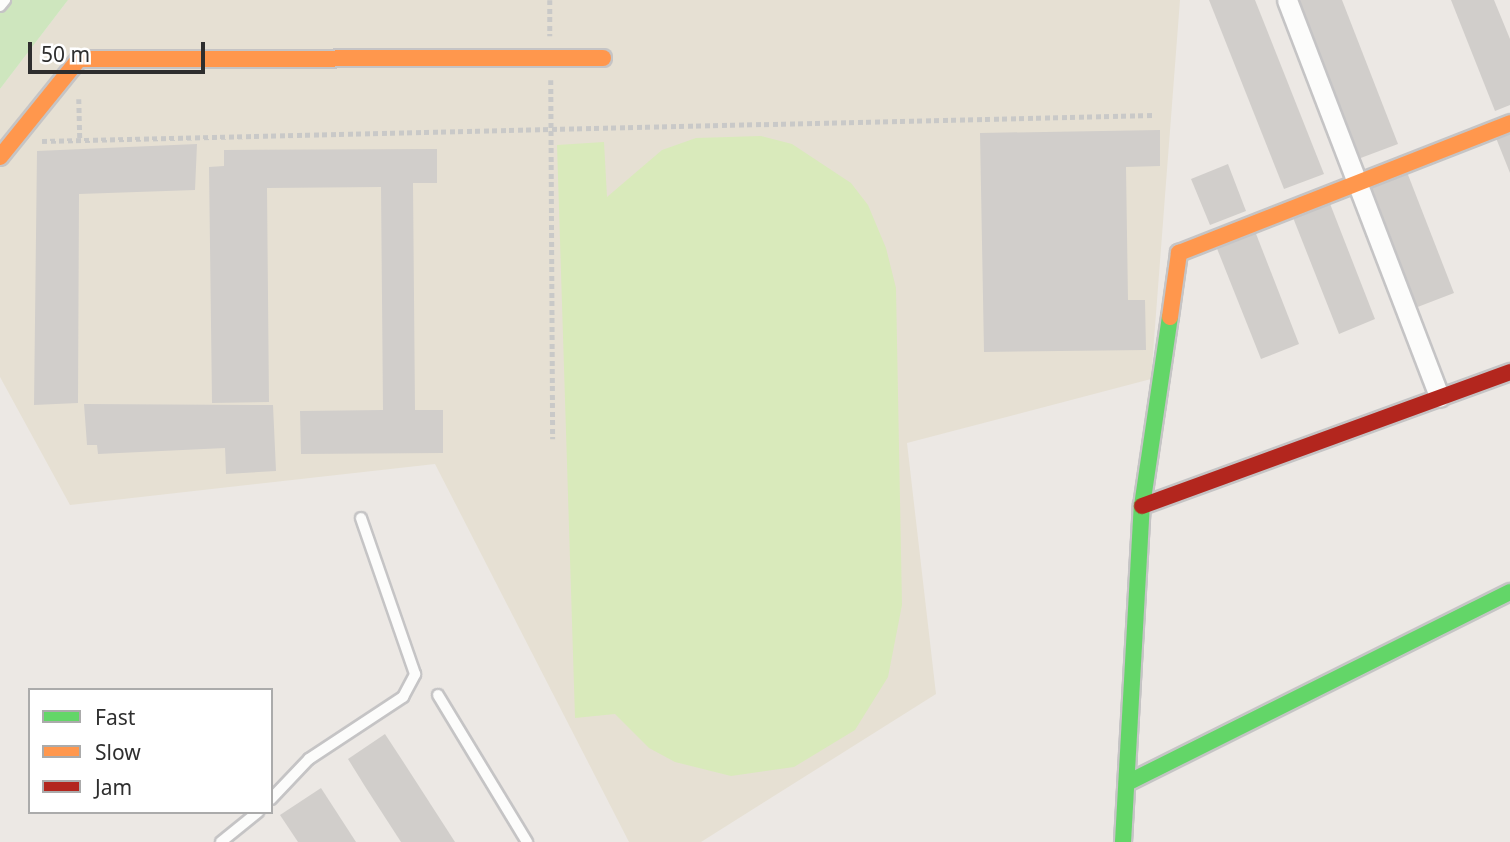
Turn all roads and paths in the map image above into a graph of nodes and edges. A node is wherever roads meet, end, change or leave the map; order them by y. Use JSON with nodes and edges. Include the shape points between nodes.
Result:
{"nodes":[{"id":1,"x":5,"y":0,"type":"edge"},
{"id":2,"x":550,"y":0,"type":"edge"},
{"id":3,"x":1287,"y":0,"type":"edge"},
{"id":4,"x":0,"y":6,"type":"edge"},
{"id":5,"x":551,"y":58,"type":"junction"},
{"id":6,"x":603,"y":58,"type":"dead end"},
{"id":7,"x":1154,"y":115,"type":"dead end"},
{"id":8,"x":1510,"y":123,"type":"edge"},
{"id":9,"x":551,"y":129,"type":"junction"},
{"id":10,"x":12,"y":142,"type":"junction"},
{"id":11,"x":0,"y":157,"type":"edge"},
{"id":12,"x":1359,"y":181,"type":"junction"},
{"id":13,"x":1510,"y":372,"type":"edge"},
{"id":14,"x":1439,"y":397,"type":"junction"},
{"id":15,"x":553,"y":439,"type":"dead end"},
{"id":16,"x":1142,"y":506,"type":"junction"},
{"id":17,"x":361,"y":518,"type":"dead end"},
{"id":18,"x":1510,"y":592,"type":"edge"},
{"id":19,"x":438,"y":695,"type":"dead end"},
{"id":20,"x":1127,"y":783,"type":"junction"},
{"id":21,"x":273,"y":797,"type":"edge"},
{"id":22,"x":256,"y":814,"type":"edge"},
{"id":23,"x":221,"y":842,"type":"edge"},
{"id":24,"x":527,"y":842,"type":"edge"},
{"id":25,"x":1123,"y":842,"type":"edge"}],
"edges":[{"from":1,"to":4,"type":"lane"},
{"from":2,"to":5,"type":"path"},
{"from":3,"to":12,"type":"street"},
{"from":5,"to":6,"type":"street"},
{"from":5,"to":9,"type":"path"},
{"from":5,"to":10,"type":"street","via":[[79,59]]},
{"from":7,"to":9,"type":"path"},
{"from":8,"to":12,"type":"street"},
{"from":9,"to":10,"type":"path"},
{"from":9,"to":15,"type":"path"},
{"from":10,"to":11,"type":"street"},
{"from":12,"to":14,"type":"street"},
{"from":12,"to":16,"type":"street","via":[[1179,253]]},
{"from":13,"to":14,"type":"street"},
{"from":14,"to":16,"type":"street"},
{"from":16,"to":20,"type":"street"},
{"from":17,"to":21,"type":"lane","via":[[415,674],[403,697],[309,759]]},
{"from":18,"to":20,"type":"street"},
{"from":19,"to":24,"type":"lane"},
{"from":20,"to":25,"type":"street"},
{"from":22,"to":23,"type":"lane"}]}
